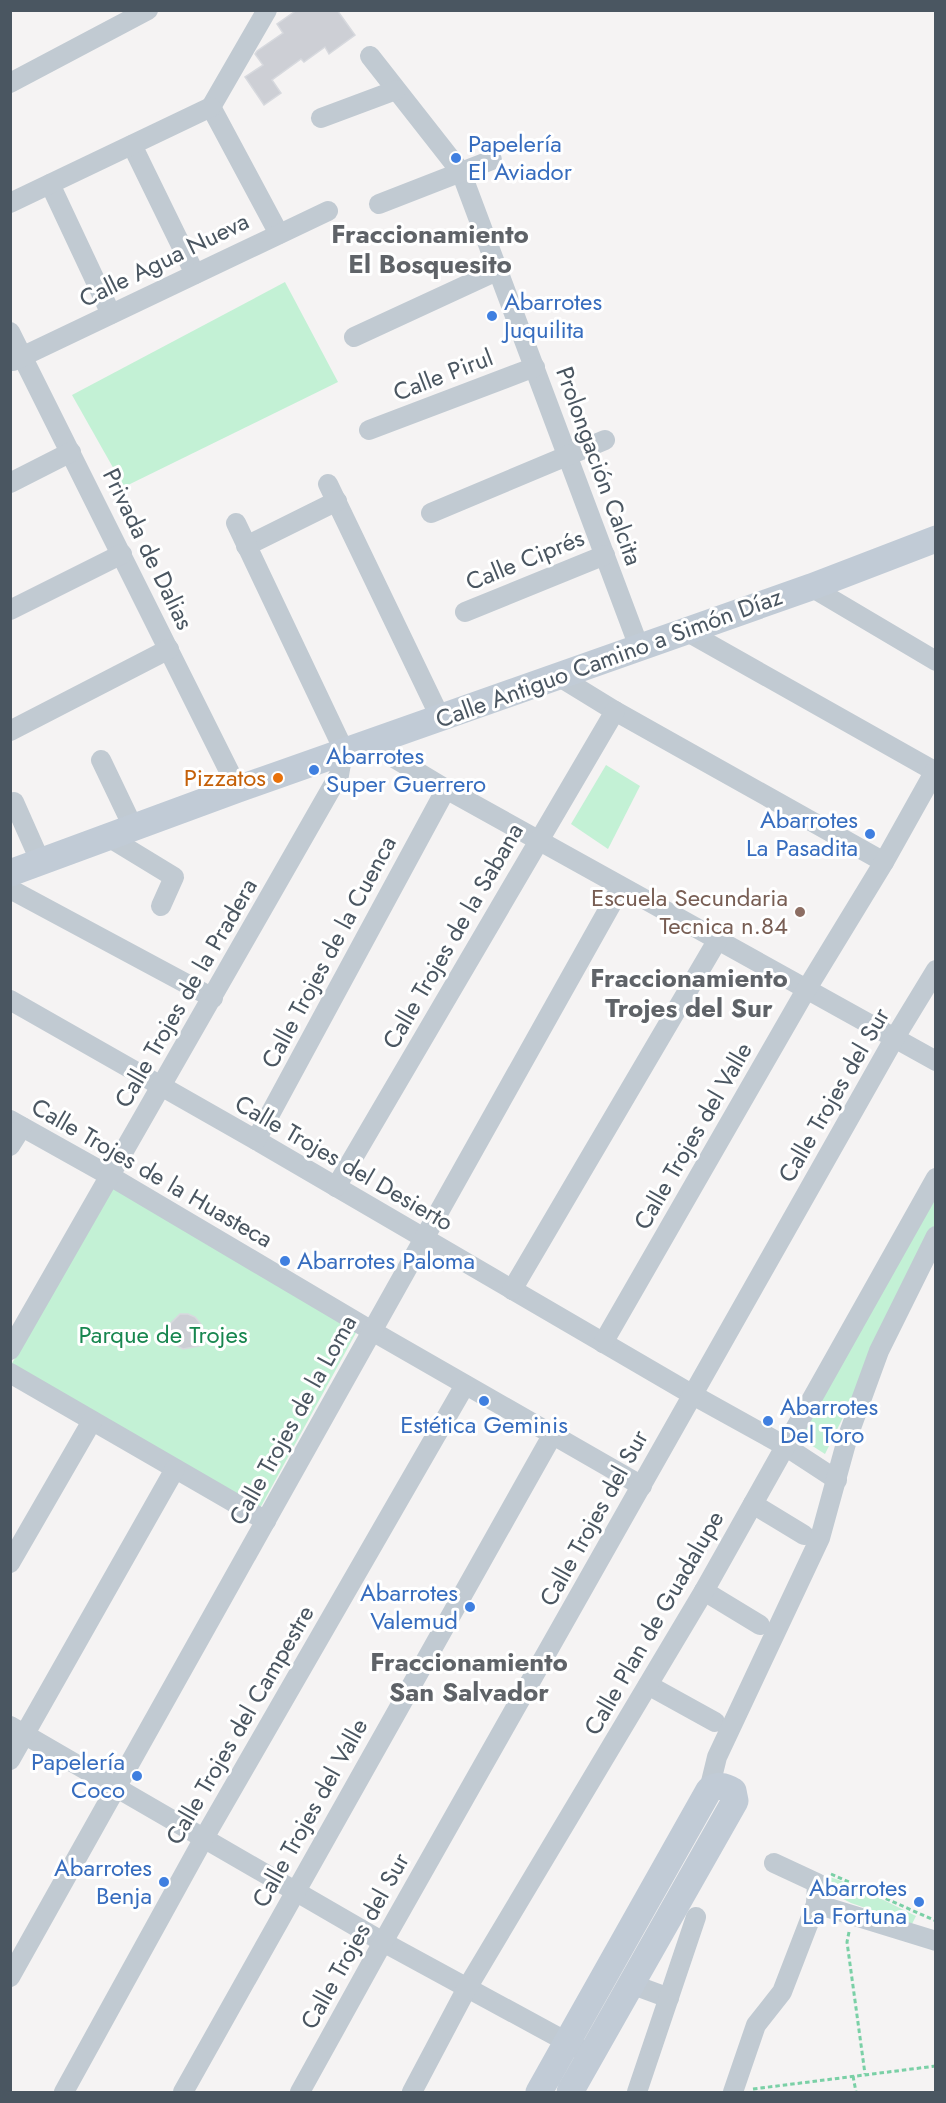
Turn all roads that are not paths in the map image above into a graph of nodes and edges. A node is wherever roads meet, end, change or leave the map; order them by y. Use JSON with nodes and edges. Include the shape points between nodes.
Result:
{"nodes":[{"id":1,"x":148,"y":10,"type":"edge"},
{"id":2,"x":267,"y":10,"type":"edge"},
{"id":3,"x":369,"y":56,"type":"dead end"},
{"id":4,"x":10,"y":83,"type":"edge"},
{"id":5,"x":396,"y":90,"type":"junction"},
{"id":6,"x":211,"y":107,"type":"junction"},
{"id":7,"x":321,"y":118,"type":"dead end"},
{"id":8,"x":132,"y":145,"type":"junction"},
{"id":9,"x":492,"y":160,"type":"dead end"},
{"id":10,"x":461,"y":172,"type":"junction"},
{"id":11,"x":50,"y":184,"type":"junction"},
{"id":12,"x":10,"y":203,"type":"edge"},
{"id":13,"x":379,"y":204,"type":"dead end"},
{"id":14,"x":328,"y":211,"type":"dead end"},
{"id":15,"x":279,"y":234,"type":"junction"},
{"id":16,"x":499,"y":270,"type":"junction"},
{"id":17,"x":195,"y":274,"type":"junction"},
{"id":18,"x":111,"y":314,"type":"junction"},
{"id":19,"x":10,"y":332,"type":"edge"},
{"id":20,"x":354,"y":337,"type":"dead end"},
{"id":21,"x":16,"y":360,"type":"edge"},
{"id":22,"x":535,"y":367,"type":"junction"},
{"id":23,"x":369,"y":430,"type":"dead end"},
{"id":24,"x":605,"y":440,"type":"dead end"},
{"id":25,"x":71,"y":452,"type":"junction"},
{"id":26,"x":567,"y":454,"type":"junction"},
{"id":27,"x":10,"y":483,"type":"edge"},
{"id":28,"x":430,"y":513,"type":"dead end"},
{"id":29,"x":236,"y":524,"type":"dead end"},
{"id":30,"x":936,"y":539,"type":"edge"},
{"id":31,"x":246,"y":546,"type":"junction"},
{"id":32,"x":122,"y":554,"type":"junction"},
{"id":33,"x":605,"y":555,"type":"junction"},
{"id":34,"x":811,"y":586,"type":"junction"},
{"id":35,"x":10,"y":610,"type":"edge"},
{"id":36,"x":465,"y":612,"type":"dead end"},
{"id":37,"x":686,"y":631,"type":"junction"},
{"id":38,"x":639,"y":647,"type":"junction"},
{"id":39,"x":169,"y":650,"type":"junction"},
{"id":40,"x":936,"y":661,"type":"edge"},
{"id":41,"x":558,"y":676,"type":"junction"},
{"id":42,"x":615,"y":711,"type":"junction"},
{"id":43,"x":441,"y":718,"type":"junction"},
{"id":44,"x":10,"y":731,"type":"edge"},
{"id":45,"x":369,"y":743,"type":"junction"},
{"id":46,"x":343,"y":752,"type":"junction"},
{"id":47,"x":101,"y":760,"type":"dead end"},
{"id":48,"x":935,"y":770,"type":"edge"},
{"id":49,"x":238,"y":789,"type":"junction"},
{"id":50,"x":446,"y":789,"type":"junction"},
{"id":51,"x":14,"y":802,"type":"dead end"},
{"id":52,"x":122,"y":833,"type":"junction"},
{"id":53,"x":539,"y":841,"type":"junction"},
{"id":54,"x":41,"y":862,"type":"junction"},
{"id":55,"x":884,"y":862,"type":"junction"},
{"id":56,"x":10,"y":873,"type":"edge"},
{"id":57,"x":621,"y":887,"type":"junction"},
{"id":58,"x":10,"y":889,"type":"edge"},
{"id":59,"x":161,"y":906,"type":"dead end"},
{"id":60,"x":717,"y":941,"type":"junction"},
{"id":61,"x":936,"y":970,"type":"edge"},
{"id":62,"x":806,"y":990,"type":"junction"},
{"id":63,"x":213,"y":998,"type":"junction"},
{"id":64,"x":10,"y":1000,"type":"edge"},
{"id":65,"x":894,"y":1039,"type":"junction"},
{"id":66,"x":936,"y":1061,"type":"edge"},
{"id":67,"x":162,"y":1087,"type":"junction"},
{"id":68,"x":16,"y":1123,"type":"edge"},
{"id":69,"x":256,"y":1140,"type":"junction"},
{"id":70,"x":10,"y":1146,"type":"edge"},
{"id":71,"x":110,"y":1176,"type":"junction"},
{"id":72,"x":936,"y":1178,"type":"edge"},
{"id":73,"x":336,"y":1187,"type":"junction"},
{"id":74,"x":936,"y":1236,"type":"edge"},
{"id":75,"x":424,"y":1239,"type":"junction"},
{"id":76,"x":512,"y":1290,"type":"junction"},
{"id":77,"x":372,"y":1331,"type":"junction"},
{"id":78,"x":603,"y":1343,"type":"junction"},
{"id":79,"x":10,"y":1350,"type":"edge"},
{"id":80,"x":10,"y":1373,"type":"edge"},
{"id":81,"x":465,"y":1384,"type":"junction"},
{"id":82,"x":693,"y":1395,"type":"junction"},
{"id":83,"x":92,"y":1421,"type":"junction"},
{"id":84,"x":553,"y":1434,"type":"junction"},
{"id":85,"x":785,"y":1446,"type":"junction"},
{"id":86,"x":175,"y":1469,"type":"junction"},
{"id":87,"x":837,"y":1480,"type":"junction"},
{"id":88,"x":642,"y":1486,"type":"junction"},
{"id":89,"x":753,"y":1503,"type":"junction"},
{"id":90,"x":266,"y":1521,"type":"junction"},
{"id":91,"x":804,"y":1535,"type":"dead end"},
{"id":92,"x":10,"y":1563,"type":"edge"},
{"id":93,"x":704,"y":1591,"type":"junction"},
{"id":94,"x":760,"y":1625,"type":"dead end"},
{"id":95,"x":648,"y":1685,"type":"junction"},
{"id":96,"x":716,"y":1722,"type":"dead end"},
{"id":97,"x":18,"y":1730,"type":"edge"},
{"id":98,"x":10,"y":1760,"type":"edge"},
{"id":99,"x":117,"y":1788,"type":"junction"},
{"id":100,"x":709,"y":1790,"type":"junction"},
{"id":101,"x":204,"y":1839,"type":"junction"},
{"id":102,"x":774,"y":1863,"type":"dead end"},
{"id":103,"x":296,"y":1891,"type":"junction"},
{"id":104,"x":816,"y":1904,"type":"junction"},
{"id":105,"x":696,"y":1917,"type":"dead end"},
{"id":106,"x":936,"y":1941,"type":"edge"},
{"id":107,"x":383,"y":1942,"type":"junction"},
{"id":108,"x":10,"y":1977,"type":"edge"},
{"id":109,"x":631,"y":1984,"type":"junction"},
{"id":110,"x":467,"y":1988,"type":"junction"},
{"id":111,"x":669,"y":1998,"type":"junction"},
{"id":112,"x":568,"y":2042,"type":"junction"},
{"id":113,"x":591,"y":2056,"type":"junction"},
{"id":114,"x":64,"y":2092,"type":"edge"},
{"id":115,"x":183,"y":2092,"type":"edge"},
{"id":116,"x":300,"y":2092,"type":"edge"},
{"id":117,"x":412,"y":2092,"type":"edge"},
{"id":118,"x":539,"y":2092,"type":"edge"},
{"id":119,"x":570,"y":2092,"type":"edge"},
{"id":120,"x":637,"y":2092,"type":"edge"},
{"id":121,"x":733,"y":2092,"type":"edge"}],
"edges":[{"from":1,"to":4,"type":"street"},
{"from":2,"to":6,"type":"street"},
{"from":3,"to":5,"type":"street","name":"Prolongación Calcita"},
{"from":5,"to":7,"type":"street"},
{"from":5,"to":10,"type":"street","name":"Prolongación Calcita"},
{"from":6,"to":8,"type":"street"},
{"from":6,"to":15,"type":"street"},
{"from":8,"to":11,"type":"street"},
{"from":8,"to":17,"type":"street"},
{"from":9,"to":10,"type":"street"},
{"from":10,"to":13,"type":"street"},
{"from":10,"to":16,"type":"street","name":"Prolongación Calcita"},
{"from":11,"to":12,"type":"street"},
{"from":11,"to":18,"type":"street"},
{"from":14,"to":15,"type":"street","name":"Calle Agua Nueva"},
{"from":15,"to":17,"type":"street","name":"Calle Agua Nueva"},
{"from":16,"to":20,"type":"street"},
{"from":16,"to":22,"type":"street","name":"Prolongación Calcita"},
{"from":17,"to":18,"type":"street","name":"Calle Agua Nueva"},
{"from":18,"to":21,"type":"street","name":"Calle Agua Nueva"},
{"from":19,"to":21,"type":"street","name":"Privada de Dalias"},
{"from":21,"to":25,"type":"street","name":"Privada de Dalias"},
{"from":22,"to":23,"type":"street","name":"Calle Pirul"},
{"from":22,"to":26,"type":"street","name":"Prolongación Calcita"},
{"from":24,"to":26,"type":"street"},
{"from":25,"to":27,"type":"street"},
{"from":25,"to":32,"type":"street","name":"Privada de Dalias"},
{"from":26,"to":28,"type":"street"},
{"from":26,"to":33,"type":"street","name":"Prolongación Calcita"},
{"from":29,"to":31,"type":"street"},
{"from":30,"to":34,"type":"main road","name":"Calle Antiguo Camino a Simón Díaz"},
{"from":31,"to":43,"type":"street","via":[[332,493]]},
{"from":31,"to":46,"type":"street"},
{"from":32,"to":35,"type":"street"},
{"from":32,"to":39,"type":"street","name":"Privada de Dalias"},
{"from":33,"to":36,"type":"street","name":"Calle Ciprés"},
{"from":33,"to":38,"type":"street","name":"Prolongación Calcita"},
{"from":34,"to":37,"type":"main road","name":"Calle Antiguo Camino a Simón Díaz"},
{"from":34,"to":40,"type":"street"},
{"from":37,"to":38,"type":"main road","name":"Calle Antiguo Camino a Simón Díaz"},
{"from":37,"to":48,"type":"street"},
{"from":38,"to":41,"type":"main road","name":"Calle Antiguo Camino a Simón Díaz"},
{"from":39,"to":44,"type":"street"},
{"from":39,"to":49,"type":"street","name":"Privada de Dalias"},
{"from":41,"to":42,"type":"street"},
{"from":41,"to":43,"type":"main road","name":"Calle Antiguo Camino a Simón Díaz"},
{"from":42,"to":53,"type":"street","name":"Calle Trojes de la Sabana"},
{"from":42,"to":55,"type":"street"},
{"from":43,"to":45,"type":"main road","name":"Calle Antiguo Camino a Simón Díaz"},
{"from":45,"to":46,"type":"main road","name":"Calle Antiguo Camino a Simón Díaz"},
{"from":45,"to":50,"type":"street"},
{"from":46,"to":49,"type":"main road","name":"Calle Antiguo Camino a Simón Díaz"},
{"from":46,"to":63,"type":"street","name":"Calle Trojes de la Pradera","via":[[339,776]]},
{"from":47,"to":52,"type":"street"},
{"from":48,"to":55,"type":"street","name":"Calle Trojes del Valle"},
{"from":49,"to":52,"type":"main road","name":"Calle Antiguo Camino a Simón Díaz"},
{"from":50,"to":53,"type":"street"},
{"from":50,"to":69,"type":"street","name":"Calle Trojes de la Cuenca"},
{"from":51,"to":54,"type":"street"},
{"from":52,"to":54,"type":"main road","name":"Calle Antiguo Camino a Simón Díaz"},
{"from":52,"to":59,"type":"street","via":[[174,877]]},
{"from":53,"to":57,"type":"street"},
{"from":53,"to":73,"type":"street","name":"Calle Trojes de la Sabana"},
{"from":54,"to":56,"type":"main road","name":"Calle Antiguo Camino a Simón Díaz"},
{"from":55,"to":62,"type":"street","name":"Calle Trojes del Valle"},
{"from":57,"to":60,"type":"street"},
{"from":57,"to":75,"type":"street","name":"Calle Trojes de la Loma"},
{"from":58,"to":63,"type":"street"},
{"from":60,"to":62,"type":"street"},
{"from":60,"to":76,"type":"street"},
{"from":61,"to":65,"type":"street","name":"Calle Trojes del Sur"},
{"from":62,"to":65,"type":"street"},
{"from":62,"to":78,"type":"street","name":"Calle Trojes del Valle"},
{"from":63,"to":67,"type":"street","name":"Calle Trojes de la Pradera"},
{"from":64,"to":67,"type":"street","name":"Calle Trojes del Desierto"},
{"from":65,"to":66,"type":"street"},
{"from":65,"to":82,"type":"street","name":"Calle Trojes del Sur"},
{"from":67,"to":69,"type":"street","name":"Calle Trojes del Desierto"},
{"from":67,"to":71,"type":"street","name":"Calle Trojes de la Pradera"},
{"from":68,"to":70,"type":"street"},
{"from":68,"to":71,"type":"street","name":"Calle Trojes de la Huasteca"},
{"from":69,"to":73,"type":"street","name":"Calle Trojes del Desierto"},
{"from":71,"to":77,"type":"street","name":"Calle Trojes de la Huasteca"},
{"from":71,"to":79,"type":"street","name":"Calle Trojes de la Pradera"},
{"from":72,"to":85,"type":"street","name":"Calle Plan de Guadalupe"},
{"from":73,"to":75,"type":"street","name":"Calle Trojes del Desierto"},
{"from":74,"to":87,"type":"street","via":[[879,1352],[848,1436]]},
{"from":75,"to":76,"type":"street","name":"Calle Trojes del Desierto"},
{"from":75,"to":77,"type":"street","name":"Calle Trojes de la Loma"},
{"from":76,"to":78,"type":"street","name":"Calle Trojes del Desierto"},
{"from":77,"to":81,"type":"street","name":"Calle Trojes de la Huasteca"},
{"from":77,"to":90,"type":"street","name":"Calle Trojes de la Loma"},
{"from":78,"to":82,"type":"street","name":"Calle Trojes del Desierto"},
{"from":80,"to":83,"type":"street"},
{"from":81,"to":84,"type":"street","name":"Calle Trojes de la Huasteca"},
{"from":81,"to":101,"type":"street","name":"Calle Trojes del Campestre"},
{"from":82,"to":85,"type":"street","name":"Calle Trojes del Desierto"},
{"from":82,"to":88,"type":"street","name":"Calle Trojes del Sur"},
{"from":83,"to":86,"type":"street"},
{"from":83,"to":92,"type":"street"},
{"from":84,"to":88,"type":"street","name":"Calle Trojes de la Huasteca"},
{"from":84,"to":103,"type":"street","name":"Calle Trojes del Valle"},
{"from":85,"to":87,"type":"street","name":"Calle Trojes del Desierto"},
{"from":85,"to":89,"type":"street","name":"Calle Plan de Guadalupe"},
{"from":86,"to":90,"type":"street"},
{"from":86,"to":97,"type":"street"},
{"from":87,"to":100,"type":"street","via":[[820,1538],[717,1757]]},
{"from":88,"to":107,"type":"street","name":"Calle Trojes del Sur"},
{"from":89,"to":91,"type":"street"},
{"from":89,"to":93,"type":"street","name":"Calle Plan de Guadalupe"},
{"from":90,"to":99,"type":"street","name":"Calle Trojes de la Loma"},
{"from":93,"to":94,"type":"street"},
{"from":93,"to":95,"type":"street","name":"Calle Plan de Guadalupe"},
{"from":95,"to":96,"type":"street"},
{"from":95,"to":110,"type":"street","name":"Calle Plan de Guadalupe"},
{"from":97,"to":98,"type":"street"},
{"from":97,"to":99,"type":"street"},
{"from":99,"to":101,"type":"street"},
{"from":99,"to":108,"type":"street","name":"Calle Trojes de la Loma"},
{"from":100,"to":109,"type":"main road","via":[[726,1786],[733,1791],[735,1801]]},
{"from":100,"to":112,"type":"main road"},
{"from":101,"to":103,"type":"street"},
{"from":101,"to":114,"type":"street","name":"Calle Trojes del Campestre"},
{"from":102,"to":104,"type":"street","via":[[817,1883]]},
{"from":103,"to":107,"type":"street"},
{"from":103,"to":115,"type":"street","name":"Calle Trojes del Valle"},
{"from":104,"to":106,"type":"street"},
{"from":104,"to":121,"type":"street","via":[[782,1992],[756,2025]]},
{"from":105,"to":111,"type":"street"},
{"from":107,"to":110,"type":"street"},
{"from":107,"to":116,"type":"street","name":"Calle Trojes del Sur"},
{"from":109,"to":111,"type":"street"},
{"from":109,"to":113,"type":"main road"},
{"from":110,"to":112,"type":"street"},
{"from":110,"to":117,"type":"street","name":"Calle Plan de Guadalupe"},
{"from":111,"to":120,"type":"street"},
{"from":112,"to":113,"type":"street"},
{"from":112,"to":118,"type":"main road"},
{"from":113,"to":119,"type":"main road"}]}
